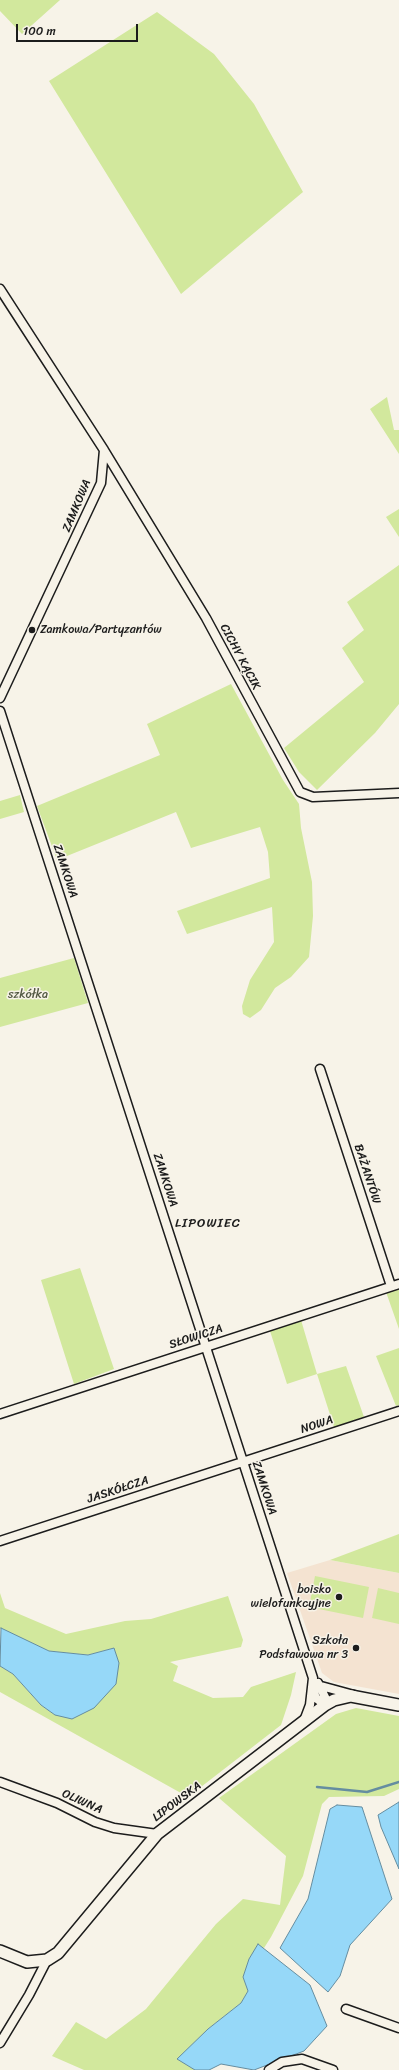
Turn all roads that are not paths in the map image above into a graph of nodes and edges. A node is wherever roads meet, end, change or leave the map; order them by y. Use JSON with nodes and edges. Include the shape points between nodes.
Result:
{"nodes":[{"id":1,"x":0,"y":289,"type":"edge"},
{"id":2,"x":104,"y":450,"type":"junction"},
{"id":3,"x":0,"y":698,"type":"edge"},
{"id":4,"x":0,"y":711,"type":"edge"},
{"id":5,"x":399,"y":793,"type":"edge"},
{"id":6,"x":320,"y":1069,"type":"dead end"},
{"id":7,"x":399,"y":1284,"type":"edge"},
{"id":8,"x":390,"y":1286,"type":"junction"},
{"id":9,"x":206,"y":1346,"type":"junction"},
{"id":10,"x":399,"y":1411,"type":"edge"},
{"id":11,"x":0,"y":1414,"type":"edge"},
{"id":12,"x":243,"y":1462,"type":"junction"},
{"id":13,"x":0,"y":1541,"type":"edge"},
{"id":14,"x":313,"y":1678,"type":"junction"},
{"id":15,"x":321,"y":1686,"type":"junction"},
{"id":16,"x":313,"y":1690,"type":"junction"},
{"id":17,"x":361,"y":1696,"type":"junction"},
{"id":18,"x":327,"y":1704,"type":"junction"},
{"id":19,"x":399,"y":1705,"type":"edge"},
{"id":20,"x":304,"y":1721,"type":"junction"},
{"id":21,"x":0,"y":1782,"type":"edge"},
{"id":22,"x":157,"y":1834,"type":"junction"},
{"id":23,"x":0,"y":1950,"type":"edge"},
{"id":24,"x":47,"y":1960,"type":"junction"},
{"id":25,"x":346,"y":2009,"type":"dead end"},
{"id":26,"x":399,"y":2028,"type":"edge"},
{"id":27,"x":0,"y":2043,"type":"edge"},
{"id":28,"x":269,"y":2070,"type":"edge"},
{"id":29,"x":333,"y":2070,"type":"edge"}],
"edges":[{"from":1,"to":2,"type":"street"},
{"from":2,"to":3,"type":"street","name":"ZAMKOWA","via":[[101,483]]},
{"from":2,"to":5,"type":"street","name":"CICHY KĄCIK","via":[[206,618],[300,792],[313,797]]},
{"from":4,"to":9,"type":"street","name":"ZAMKOWA"},
{"from":6,"to":8,"type":"street","name":"BAŻANTÓW"},
{"from":7,"to":8,"type":"street","name":"SŁOWICZA"},
{"from":8,"to":9,"type":"street","name":"SŁOWICZA"},
{"from":9,"to":11,"type":"street","name":"SŁOWICZA"},
{"from":9,"to":12,"type":"street","name":"ZAMKOWA"},
{"from":10,"to":12,"type":"street","name":"NOWA"},
{"from":12,"to":13,"type":"street","name":"JASKÓŁCZA"},
{"from":12,"to":14,"type":"street","name":"ZAMKOWA"},
{"from":14,"to":15,"type":"street","name":"ZAMKOWA"},
{"from":14,"to":16,"type":"street","name":"ZAMKOWA"},
{"from":15,"to":17,"type":"street"},
{"from":15,"to":18,"type":"street","name":"ZAMKOWA"},
{"from":16,"to":18,"type":"street","via":[[316,1698]]},
{"from":16,"to":20,"type":"street","name":"ZAMKOWA"},
{"from":17,"to":18,"type":"street","name":"LIPOWSKA","via":[[342,1697]]},
{"from":17,"to":19,"type":"street","name":"LIPOWSKA"},
{"from":18,"to":20,"type":"street","name":"LIPOWSKA"},
{"from":20,"to":22,"type":"street","name":"LIPOWSKA"},
{"from":21,"to":22,"type":"street","name":"OLIWNA","via":[[57,1803],[108,1826]]},
{"from":22,"to":24,"type":"street","name":"LIPOWSKA","via":[[58,1953]]},
{"from":23,"to":24,"type":"street","via":[[27,1962]]},
{"from":24,"to":27,"type":"street"},
{"from":25,"to":26,"type":"street"},
{"from":28,"to":29,"type":"street","via":[[282,2062],[302,2059]]}]}
